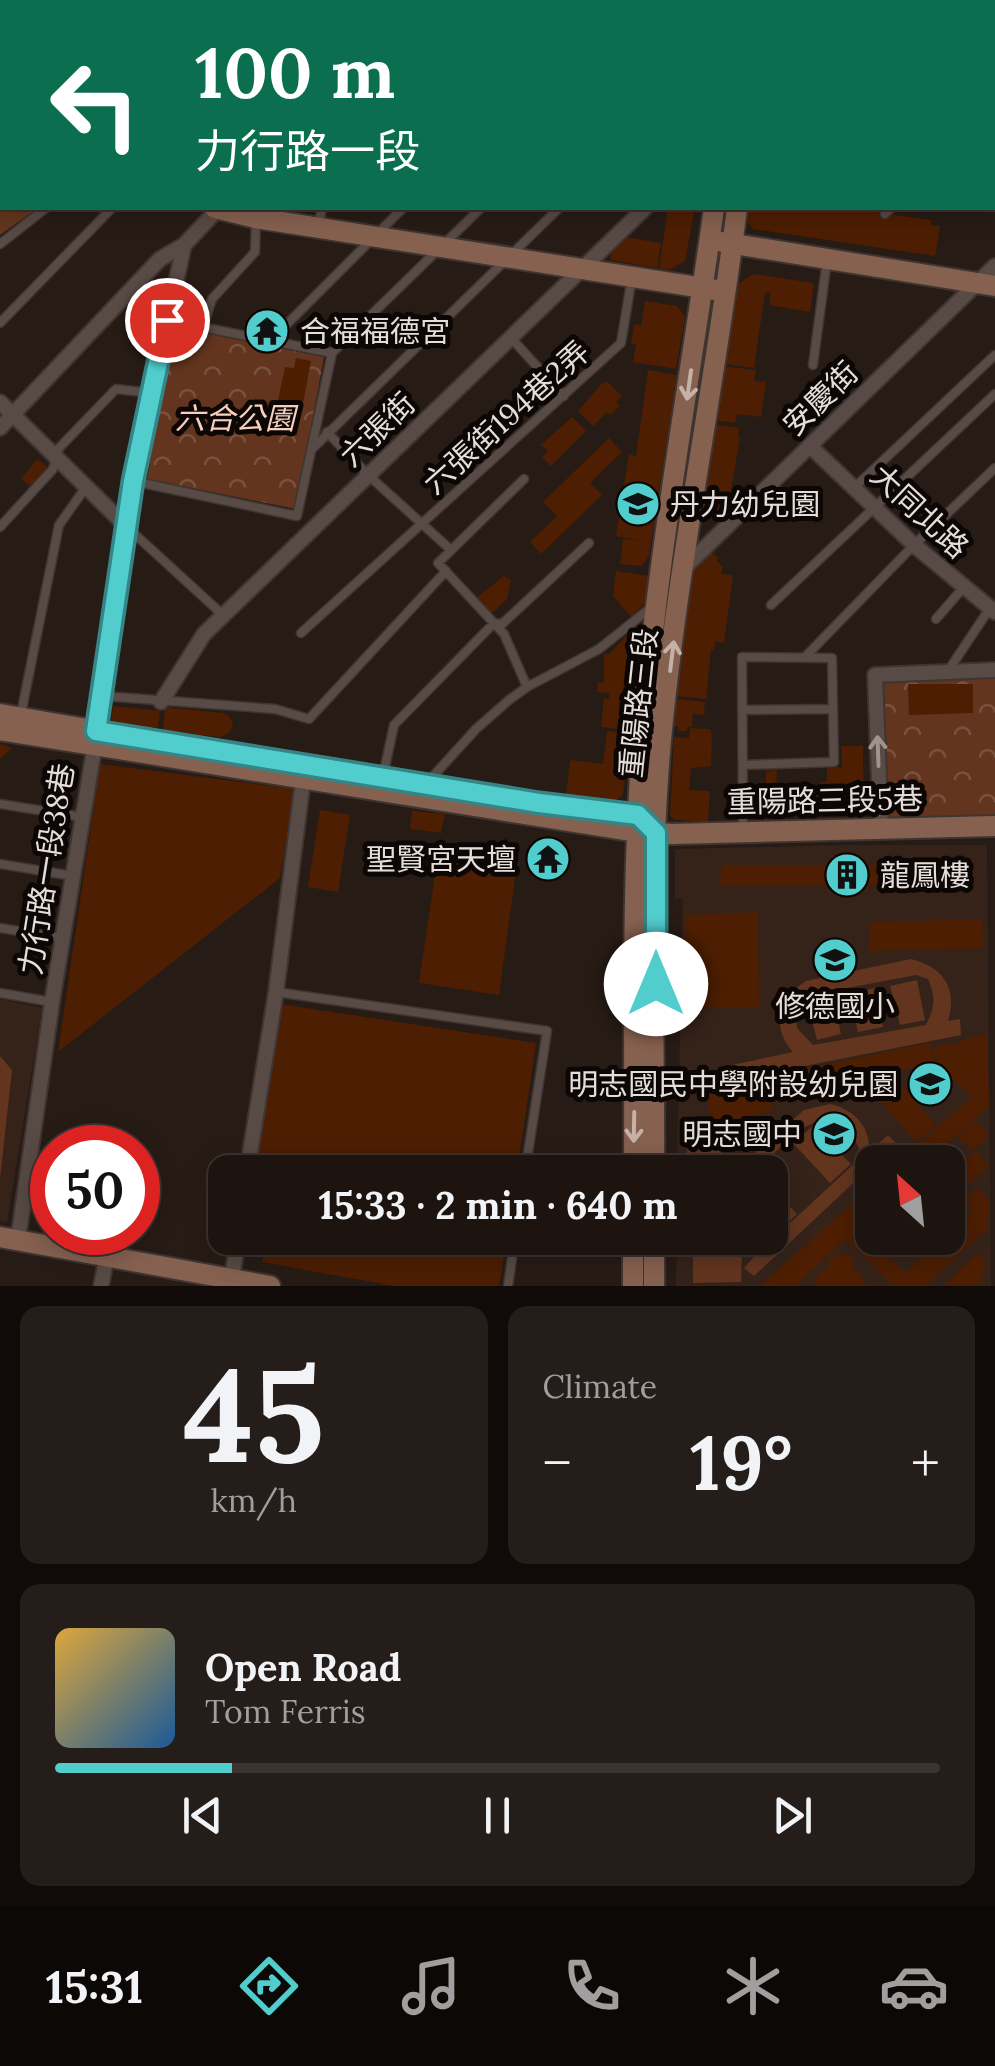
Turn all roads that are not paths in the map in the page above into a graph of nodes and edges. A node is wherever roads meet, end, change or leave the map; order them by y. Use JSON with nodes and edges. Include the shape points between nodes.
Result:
{"nodes":[{"id":1,"x":43,"y":210,"type":"edge"},
{"id":2,"x":110,"y":210,"type":"edge"},
{"id":3,"x":215,"y":210,"type":"edge"},
{"id":4,"x":225,"y":210,"type":"edge"},
{"id":5,"x":400,"y":210,"type":"edge"},
{"id":6,"x":479,"y":210,"type":"edge"},
{"id":7,"x":557,"y":210,"type":"edge"},
{"id":8,"x":643,"y":210,"type":"edge"},
{"id":9,"x":714,"y":210,"type":"edge"},
{"id":10,"x":737,"y":210,"type":"edge"},
{"id":11,"x":256,"y":218,"type":"junction"},
{"id":12,"x":320,"y":218,"type":"edge"},
{"id":13,"x":372,"y":237,"type":"junction"},
{"id":14,"x":710,"y":240,"type":"junction"},
{"id":15,"x":733,"y":243,"type":"junction"},
{"id":16,"x":0,"y":244,"type":"edge"},
{"id":17,"x":184,"y":245,"type":"junction"},
{"id":18,"x":442,"y":248,"type":"junction"},
{"id":19,"x":509,"y":258,"type":"junction"},
{"id":20,"x":827,"y":258,"type":"junction"},
{"id":21,"x":995,"y":266,"type":"edge"},
{"id":22,"x":582,"y":270,"type":"junction"},
{"id":23,"x":632,"y":277,"type":"junction"},
{"id":24,"x":986,"y":284,"type":"edge"},
{"id":25,"x":703,"y":288,"type":"junction"},
{"id":26,"x":726,"y":291,"type":"junction"},
{"id":27,"x":167,"y":320,"type":"junction"},
{"id":28,"x":0,"y":323,"type":"edge"},
{"id":29,"x":204,"y":327,"type":"junction"},
{"id":30,"x":511,"y":338,"type":"junction"},
{"id":31,"x":271,"y":340,"type":"junction"},
{"id":32,"x":332,"y":352,"type":"junction"},
{"id":33,"x":995,"y":355,"type":"edge"},
{"id":34,"x":812,"y":365,"type":"dead end"},
{"id":35,"x":151,"y":392,"type":"junction"},
{"id":36,"x":995,"y":394,"type":"edge"},
{"id":37,"x":564,"y":396,"type":"junction"},
{"id":38,"x":0,"y":402,"type":"edge"},
{"id":39,"x":12,"y":414,"type":"junction"},
{"id":40,"x":0,"y":428,"type":"edge"},
{"id":41,"x":327,"y":432,"type":"junction"},
{"id":42,"x":810,"y":446,"type":"junction"},
{"id":43,"x":312,"y":450,"type":"junction"},
{"id":44,"x":56,"y":458,"type":"junction"},
{"id":45,"x":995,"y":468,"type":"edge"},
{"id":46,"x":368,"y":475,"type":"junction"},
{"id":47,"x":524,"y":479,"type":"dead end"},
{"id":48,"x":133,"y":481,"type":"junction"},
{"id":49,"x":86,"y":487,"type":"junction"},
{"id":50,"x":854,"y":488,"type":"junction"},
{"id":51,"x":874,"y":507,"type":"junction"},
{"id":52,"x":422,"y":524,"type":"junction"},
{"id":53,"x":0,"y":527,"type":"edge"},
{"id":54,"x":128,"y":528,"type":"junction"},
{"id":55,"x":589,"y":543,"type":"dead end"},
{"id":56,"x":914,"y":545,"type":"junction"},
{"id":57,"x":450,"y":550,"type":"junction"},
{"id":58,"x":683,"y":569,"type":"junction"},
{"id":59,"x":446,"y":570,"type":"junction"},
{"id":60,"x":962,"y":588,"type":"junction"},
{"id":61,"x":657,"y":602,"type":"junction"},
{"id":62,"x":771,"y":605,"type":"dead end"},
{"id":63,"x":993,"y":610,"type":"edge"},
{"id":64,"x":223,"y":616,"type":"junction"},
{"id":65,"x":936,"y":619,"type":"dead end"},
{"id":66,"x":494,"y":623,"type":"junction"},
{"id":67,"x":301,"y":632,"type":"dead end"},
{"id":68,"x":805,"y":657,"type":"junction"},
{"id":69,"x":995,"y":670,"type":"edge"},
{"id":70,"x":947,"y":672,"type":"junction"},
{"id":71,"x":528,"y":687,"type":"junction"},
{"id":72,"x":104,"y":696,"type":"junction"},
{"id":73,"x":161,"y":702,"type":"junction"},
{"id":74,"x":742,"y":710,"type":"junction"},
{"id":75,"x":833,"y":710,"type":"junction"},
{"id":76,"x":5,"y":725,"type":"edge"},
{"id":77,"x":95,"y":737,"type":"junction"},
{"id":78,"x":742,"y":766,"type":"junction"},
{"id":79,"x":303,"y":780,"type":"junction"},
{"id":80,"x":382,"y":784,"type":"junction"},
{"id":81,"x":426,"y":784,"type":"junction"},
{"id":82,"x":0,"y":804,"type":"edge"},
{"id":83,"x":82,"y":818,"type":"junction"},
{"id":84,"x":644,"y":826,"type":"junction"},
{"id":85,"x":995,"y":826,"type":"edge"},
{"id":86,"x":881,"y":828,"type":"junction"},
{"id":87,"x":743,"y":831,"type":"junction"},
{"id":88,"x":0,"y":864,"type":"edge"},
{"id":89,"x":72,"y":876,"type":"junction"},
{"id":90,"x":0,"y":928,"type":"edge"},
{"id":91,"x":62,"y":938,"type":"junction"},
{"id":92,"x":276,"y":992,"type":"junction"},
{"id":93,"x":0,"y":993,"type":"edge"},
{"id":94,"x":52,"y":1002,"type":"junction"},
{"id":95,"x":250,"y":1155,"type":"edge"},
{"id":96,"x":528,"y":1155,"type":"edge"},
{"id":97,"x":634,"y":1155,"type":"edge"},
{"id":98,"x":654,"y":1155,"type":"edge"},
{"id":99,"x":9,"y":1238,"type":"edge"},
{"id":100,"x":236,"y":1255,"type":"edge"},
{"id":101,"x":513,"y":1255,"type":"edge"},
{"id":102,"x":633,"y":1255,"type":"edge"},
{"id":103,"x":654,"y":1255,"type":"edge"},
{"id":104,"x":107,"y":1256,"type":"junction"},
{"id":105,"x":232,"y":1282,"type":"edge"},
{"id":106,"x":101,"y":1286,"type":"edge"},
{"id":107,"x":270,"y":1286,"type":"edge"},
{"id":108,"x":508,"y":1286,"type":"edge"},
{"id":109,"x":633,"y":1286,"type":"edge"},
{"id":110,"x":654,"y":1286,"type":"edge"}],
"edges":[{"from":1,"to":16,"type":"lane"},
{"from":2,"to":28,"type":"lane"},
{"from":3,"to":17,"type":"street"},
{"from":4,"to":11,"type":"street"},
{"from":5,"to":13,"type":"lane"},
{"from":6,"to":18,"type":"lane"},
{"from":7,"to":19,"type":"lane"},
{"from":8,"to":22,"type":"street","name":"六張街"},
{"from":9,"to":14,"type":"street","name":"重陽路三段"},
{"from":10,"to":15,"type":"street","name":"重陽路三段"},
{"from":11,"to":12,"type":"street"},
{"from":11,"to":29,"type":"lane","via":[[255,252],[212,299]]},
{"from":12,"to":13,"type":"street"},
{"from":13,"to":18,"type":"street"},
{"from":13,"to":31,"type":"lane"},
{"from":14,"to":15,"type":"street"},
{"from":14,"to":25,"type":"street","name":"重陽路三段"},
{"from":15,"to":20,"type":"street"},
{"from":15,"to":26,"type":"street","name":"重陽路三段"},
{"from":17,"to":27,"type":"street","name":"力行路一段38巷"},
{"from":17,"to":39,"type":"street","via":[[160,259]]},
{"from":18,"to":19,"type":"street"},
{"from":18,"to":32,"type":"lane"},
{"from":19,"to":22,"type":"street"},
{"from":19,"to":41,"type":"lane"},
{"from":20,"to":24,"type":"street"},
{"from":20,"to":34,"type":"lane"},
{"from":21,"to":24,"type":"street","name":"安慶街"},
{"from":22,"to":23,"type":"street"},
{"from":22,"to":30,"type":"street","name":"六張街"},
{"from":23,"to":25,"type":"street"},
{"from":23,"to":37,"type":"lane","name":"六張街194巷2弄","via":[[620,343]]},
{"from":24,"to":42,"type":"street","name":"安慶街"},
{"from":25,"to":26,"type":"street"},
{"from":25,"to":61,"type":"street","name":"重陽路三段","one_way":true},
{"from":26,"to":58,"type":"street","name":"重陽路三段"},
{"from":27,"to":29,"type":"lane"},
{"from":27,"to":35,"type":"street","name":"力行路一段38巷"},
{"from":29,"to":31,"type":"lane"},
{"from":30,"to":37,"type":"lane"},
{"from":30,"to":46,"type":"street","name":"六張街"},
{"from":31,"to":32,"type":"lane"},
{"from":32,"to":43,"type":"lane"},
{"from":33,"to":50,"type":"lane"},
{"from":35,"to":44,"type":"lane","via":[[116,390]]},
{"from":35,"to":48,"type":"street","name":"力行路一段38巷"},
{"from":36,"to":51,"type":"lane"},
{"from":37,"to":52,"type":"lane","name":"六張街194巷2弄"},
{"from":38,"to":39,"type":"street"},
{"from":39,"to":40,"type":"street"},
{"from":39,"to":44,"type":"street"},
{"from":41,"to":43,"type":"lane"},
{"from":41,"to":46,"type":"lane"},
{"from":42,"to":50,"type":"street","name":"大同北路"},
{"from":42,"to":58,"type":"street","name":"安慶街"},
{"from":43,"to":48,"type":"lane","via":[[297,516]]},
{"from":44,"to":49,"type":"street"},
{"from":44,"to":53,"type":"lane","via":[[54,469]]},
{"from":45,"to":56,"type":"lane"},
{"from":46,"to":52,"type":"lane"},
{"from":46,"to":64,"type":"street","name":"六張街"},
{"from":47,"to":57,"type":"lane"},
{"from":48,"to":54,"type":"street","name":"力行路一段38巷"},
{"from":49,"to":54,"type":"street"},
{"from":49,"to":76,"type":"lane","via":[[59,525]]},
{"from":50,"to":51,"type":"street","name":"大同北路"},
{"from":51,"to":56,"type":"street","name":"大同北路"},
{"from":51,"to":62,"type":"lane"},
{"from":52,"to":57,"type":"lane"},
{"from":52,"to":67,"type":"lane","name":"六張街194巷2弄"},
{"from":54,"to":64,"type":"lane"},
{"from":54,"to":72,"type":"street","name":"力行路一段38巷"},
{"from":55,"to":66,"type":"lane","via":[[502,624]]},
{"from":56,"to":60,"type":"street","name":"大同北路"},
{"from":56,"to":68,"type":"lane"},
{"from":57,"to":59,"type":"lane","via":[[438,562]]},
{"from":84,"to":58,"type":"street","name":"重陽路三段","one_way":true,"via":[[662,741]]},
{"from":59,"to":66,"type":"lane"},
{"from":59,"to":73,"type":"lane","via":[[309,719],[275,709]]},
{"from":60,"to":63,"type":"street","name":"大同北路"},
{"from":60,"to":65,"type":"lane"},
{"from":61,"to":71,"type":"lane","via":[[599,649]]},
{"from":61,"to":84,"type":"street","name":"重陽路三段","via":[[642,746]]},
{"from":63,"to":70,"type":"lane"},
{"from":64,"to":73,"type":"street","name":"六張街"},
{"from":66,"to":71,"type":"lane"},
{"from":66,"to":80,"type":"lane","via":[[394,724]]},
{"from":68,"to":74,"type":"lane","via":[[742,657]]},
{"from":68,"to":75,"type":"lane","via":[[832,658]]},
{"from":69,"to":70,"type":"street"},
{"from":86,"to":70,"type":"street","one_way":true,"via":[[875,675]]},
{"from":71,"to":81,"type":"lane","via":[[476,729]]},
{"from":72,"to":73,"type":"lane"},
{"from":72,"to":77,"type":"street","name":"力行路一段38巷"},
{"from":74,"to":75,"type":"lane"},
{"from":74,"to":78,"type":"lane"},
{"from":75,"to":78,"type":"lane","via":[[834,762]]},
{"from":76,"to":77,"type":"street"},
{"from":77,"to":79,"type":"street"},
{"from":77,"to":80,"type":"street"},
{"from":77,"to":83,"type":"street","name":"力行路一段38巷"},
{"from":78,"to":87,"type":"lane"},
{"from":79,"to":80,"type":"street"},
{"from":79,"to":92,"type":"street"},
{"from":80,"to":81,"type":"street"},
{"from":80,"to":84,"type":"street"},
{"from":81,"to":84,"type":"street"},
{"from":82,"to":83,"type":"lane"},
{"from":83,"to":89,"type":"street","name":"力行路一段38巷"},
{"from":84,"to":87,"type":"street","name":"重陽路三段5巷"},
{"from":84,"to":97,"type":"street","name":"重陽路三段","one_way":true},
{"from":84,"to":98,"type":"street","name":"重陽路三段"},
{"from":85,"to":86,"type":"street","name":"重陽路三段5巷"},
{"from":86,"to":87,"type":"street","name":"重陽路三段5巷"},
{"from":88,"to":89,"type":"lane"},
{"from":89,"to":91,"type":"street","name":"力行路一段38巷"},
{"from":90,"to":91,"type":"lane"},
{"from":91,"to":94,"type":"street","name":"力行路一段38巷"},
{"from":92,"to":95,"type":"street"},
{"from":92,"to":96,"type":"lane","via":[[547,1032]]},
{"from":93,"to":94,"type":"lane"},
{"from":94,"to":99,"type":"street","name":"力行路一段38巷"},
{"from":99,"to":104,"type":"street"},
{"from":100,"to":105,"type":"street"},
{"from":101,"to":108,"type":"lane"},
{"from":102,"to":109,"type":"street"},
{"from":103,"to":110,"type":"street"},
{"from":104,"to":105,"type":"street"},
{"from":104,"to":106,"type":"street"},
{"from":105,"to":107,"type":"street"}]}
